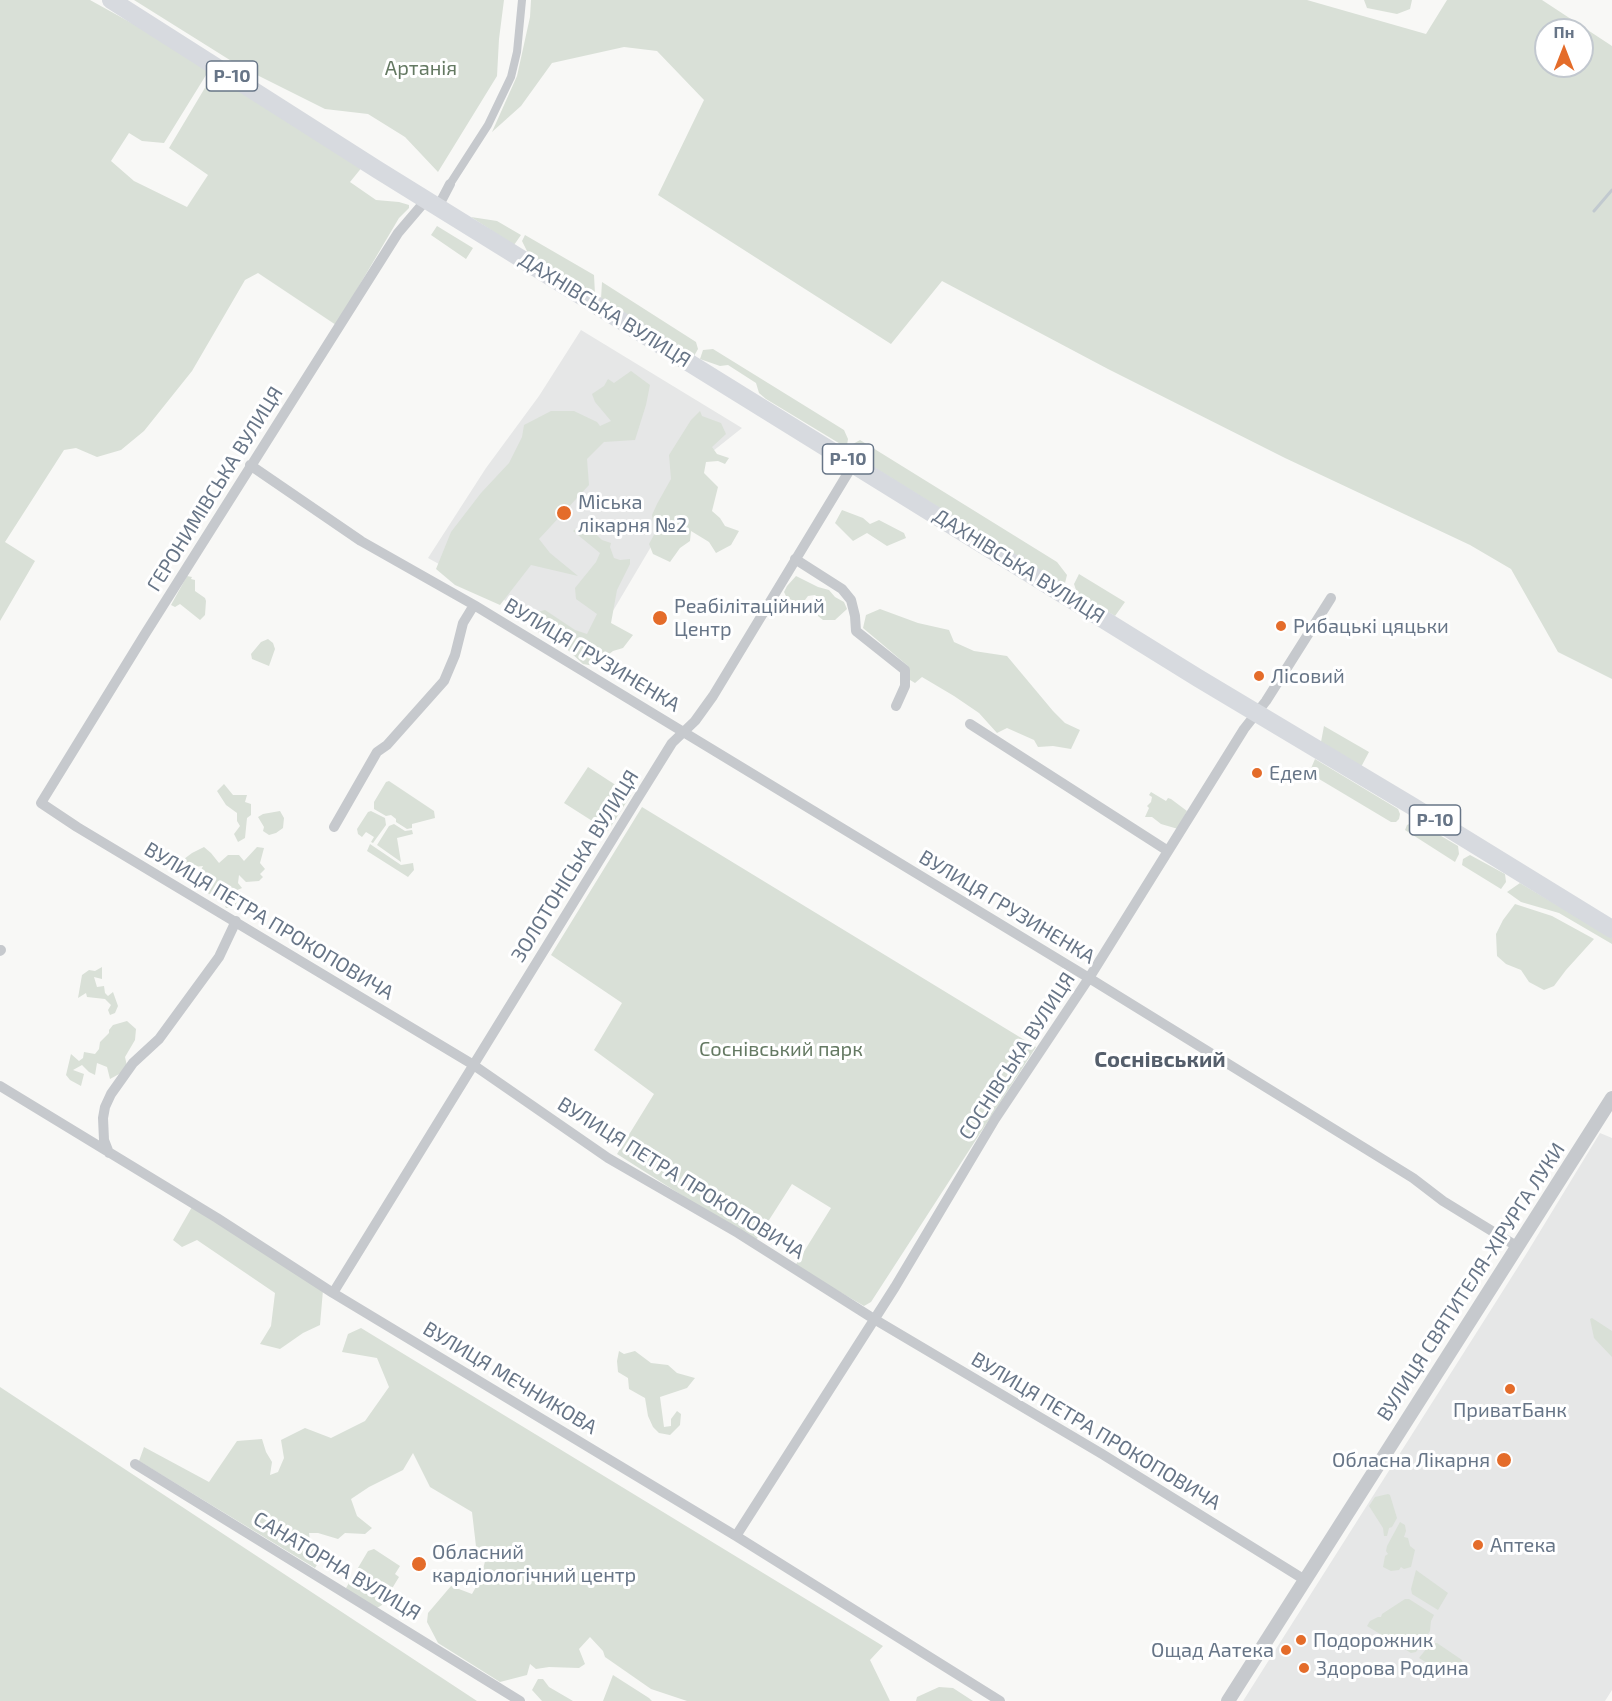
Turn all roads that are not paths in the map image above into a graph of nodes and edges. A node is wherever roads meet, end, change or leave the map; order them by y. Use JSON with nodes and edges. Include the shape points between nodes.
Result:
{"nodes":[{"id":1,"x":111,"y":0,"type":"edge"},
{"id":2,"x":522,"y":0,"type":"edge"},
{"id":3,"x":450,"y":184,"type":"joint"},
{"id":4,"x":433,"y":203,"type":"junction"},
{"id":5,"x":854,"y":463,"type":"junction"},
{"id":6,"x":250,"y":465,"type":"junction"},
{"id":7,"x":795,"y":559,"type":"junction"},
{"id":8,"x":1331,"y":598,"type":"dead end"},
{"id":9,"x":474,"y":605,"type":"junction"},
{"id":10,"x":896,"y":706,"type":"dead end"},
{"id":11,"x":1257,"y":714,"type":"junction"},
{"id":12,"x":970,"y":724,"type":"dead end"},
{"id":13,"x":684,"y":732,"type":"junction"},
{"id":14,"x":41,"y":803,"type":"joint"},
{"id":15,"x":334,"y":827,"type":"dead end"},
{"id":16,"x":1168,"y":850,"type":"junction"},
{"id":17,"x":236,"y":921,"type":"junction"},
{"id":18,"x":1612,"y":929,"type":"edge"},
{"id":19,"x":1089,"y":978,"type":"junction"},
{"id":20,"x":472,"y":1064,"type":"junction"},
{"id":21,"x":0,"y":1086,"type":"edge"},
{"id":22,"x":1612,"y":1098,"type":"edge"},
{"id":23,"x":109,"y":1153,"type":"junction"},
{"id":24,"x":1518,"y":1246,"type":"junction"},
{"id":25,"x":333,"y":1293,"type":"junction"},
{"id":26,"x":874,"y":1319,"type":"junction"},
{"id":27,"x":135,"y":1464,"type":"dead end"},
{"id":28,"x":736,"y":1536,"type":"junction"},
{"id":29,"x":1305,"y":1580,"type":"junction"},
{"id":30,"x":520,"y":1701,"type":"edge"},
{"id":31,"x":1000,"y":1701,"type":"edge"},
{"id":32,"x":1228,"y":1701,"type":"edge"}],
"edges":[{"from":1,"to":4,"type":"main road","number":"Р-10"},
{"from":2,"to":3,"type":"street","via":[[511,77],[488,125]]},
{"from":3,"to":4,"type":"street","name":"ГЕРОНИМІВСЬКА ВУЛИЦЯ"},
{"from":4,"to":5,"type":"main road","name":"ДАХНІВСЬКА ВУЛИЦЯ","number":"Р-10"},
{"from":4,"to":6,"type":"street","name":"ГЕРОНИМІВСЬКА ВУЛИЦЯ","via":[[398,233]]},
{"from":5,"to":7,"type":"street","name":"ЗОЛОТОНІСЬКА ВУЛИЦЯ"},
{"from":5,"to":11,"type":"main road","name":"ДАХНІВСЬКА ВУЛИЦЯ","number":"Р-10"},
{"from":6,"to":9,"type":"street","name":"ВУЛИЦЯ ГРУЗИНЕНКА","via":[[361,541]]},
{"from":6,"to":14,"type":"street","name":"ГЕРОНИМІВСЬКА ВУЛИЦЯ"},
{"from":7,"to":10,"type":"street","via":[[842,589],[851,600],[856,631],[905,670],[905,686]]},
{"from":7,"to":13,"type":"street","name":"ЗОЛОТОНІСЬКА ВУЛИЦЯ","via":[[713,696]]},
{"from":8,"to":11,"type":"street","name":"СОСНІВСЬКА ВУЛИЦЯ"},
{"from":9,"to":13,"type":"street","name":"ВУЛИЦЯ ГРУЗИНЕНКА"},
{"from":9,"to":15,"type":"street","name":"ВУЛИЦЯ ГРУЗИНЕНКА","via":[[463,623],[444,681],[377,752]]},
{"from":11,"to":16,"type":"street","name":"СОСНІВСЬКА ВУЛИЦЯ"},
{"from":11,"to":18,"type":"main road","name":"ДАХНІВСЬКА ВУЛИЦЯ","number":"Р-10"},
{"from":12,"to":16,"type":"street"},
{"from":13,"to":19,"type":"street","name":"ВУЛИЦЯ ГРУЗИНЕНКА"},
{"from":13,"to":20,"type":"street","name":"ЗОЛОТОНІСЬКА ВУЛИЦЯ","via":[[672,743]]},
{"from":14,"to":17,"type":"street","name":"ВУЛИЦЯ ПЕТРА ПРОКОПОВИЧА"},
{"from":16,"to":19,"type":"street","name":"СОСНІВСЬКА ВУЛИЦЯ"},
{"from":17,"to":20,"type":"street","name":"ВУЛИЦЯ ПЕТРА ПРОКОПОВИЧА"},
{"from":17,"to":23,"type":"street","via":[[219,957],[159,1039],[133,1063],[111,1094],[103,1118]]},
{"from":19,"to":24,"type":"street","name":"ВУЛИЦЯ ГРУЗИНЕНКА"},
{"from":19,"to":26,"type":"street","name":"СОСНІВСЬКА ВУЛИЦЯ","via":[[995,1119]]},
{"from":20,"to":25,"type":"street","name":"ЗОЛОТОНІСЬКА ВУЛИЦЯ"},
{"from":20,"to":26,"type":"street","name":"ВУЛИЦЯ ПЕТРА ПРОКОПОВИЧА","via":[[608,1158],[738,1233]]},
{"from":21,"to":23,"type":"street","name":"ВУЛИЦЯ МЕЧНИКОВА"},
{"from":22,"to":24,"type":"street","name":"ВУЛИЦЯ СВЯТИТЕЛЯ-ХІРУРГА ЛУКИ"},
{"from":23,"to":25,"type":"street","name":"ВУЛИЦЯ МЕЧНИКОВА"},
{"from":24,"to":29,"type":"street","name":"ВУЛИЦЯ СВЯТИТЕЛЯ-ХІРУРГА ЛУКИ"},
{"from":25,"to":28,"type":"street","name":"ВУЛИЦЯ МЕЧНИКОВА"},
{"from":26,"to":28,"type":"street","name":"СОСНІВСЬКА ВУЛИЦЯ"},
{"from":26,"to":29,"type":"street","name":"ВУЛИЦЯ ПЕТРА ПРОКОПОВИЧА"},
{"from":27,"to":30,"type":"street","name":"САНАТОРНА ВУЛИЦЯ"},
{"from":28,"to":31,"type":"street","name":"ВУЛИЦЯ МЕЧНИКОВА"},
{"from":29,"to":32,"type":"street","name":"ВУЛИЦЯ СВЯТИТЕЛЯ-ХІРУРГА ЛУКИ"}]}
